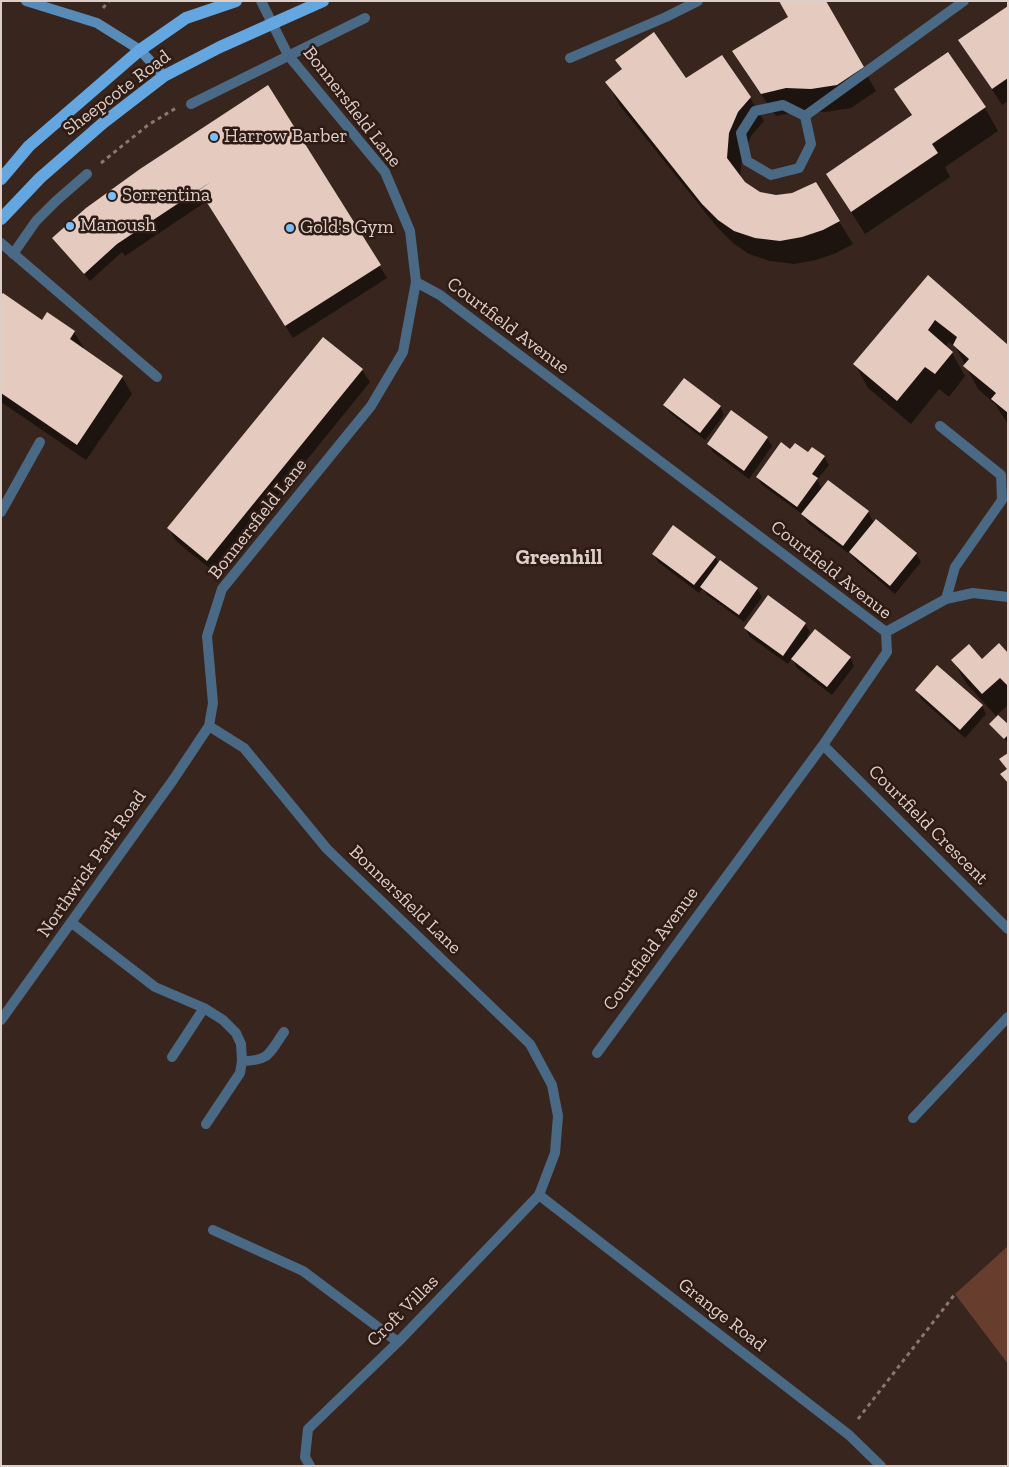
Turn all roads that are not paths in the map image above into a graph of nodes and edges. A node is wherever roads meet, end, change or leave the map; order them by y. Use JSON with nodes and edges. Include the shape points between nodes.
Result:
{"nodes":[{"id":1,"x":26,"y":1,"type":"edge"},
{"id":2,"x":236,"y":1,"type":"edge"},
{"id":3,"x":261,"y":1,"type":"edge"},
{"id":4,"x":323,"y":1,"type":"edge"},
{"id":5,"x":698,"y":1,"type":"edge"},
{"id":6,"x":964,"y":1,"type":"edge"},
{"id":7,"x":365,"y":18,"type":"dead end"},
{"id":8,"x":273,"y":24,"type":"junction"},
{"id":9,"x":140,"y":50,"type":"junction"},
{"id":10,"x":288,"y":55,"type":"junction"},
{"id":11,"x":570,"y":58,"type":"dead end"},
{"id":12,"x":164,"y":76,"type":"junction"},
{"id":13,"x":191,"y":104,"type":"road end"},
{"id":14,"x":805,"y":116,"type":"junction"},
{"id":15,"x":87,"y":174,"type":"road end"},
{"id":16,"x":1,"y":179,"type":"edge"},
{"id":17,"x":1,"y":218,"type":"edge"},
{"id":18,"x":1,"y":243,"type":"edge"},
{"id":19,"x":13,"y":254,"type":"junction"},
{"id":20,"x":416,"y":282,"type":"junction"},
{"id":21,"x":157,"y":377,"type":"dead end"},
{"id":22,"x":940,"y":426,"type":"dead end"},
{"id":23,"x":40,"y":442,"type":"dead end"},
{"id":24,"x":1005,"y":502,"type":"edge"},
{"id":25,"x":1,"y":512,"type":"edge"},
{"id":26,"x":1008,"y":597,"type":"edge"},
{"id":27,"x":946,"y":598,"type":"junction"},
{"id":28,"x":886,"y":632,"type":"junction"},
{"id":29,"x":209,"y":726,"type":"junction"},
{"id":30,"x":823,"y":745,"type":"junction"},
{"id":31,"x":72,"y":923,"type":"junction"},
{"id":32,"x":1008,"y":929,"type":"edge"},
{"id":33,"x":204,"y":1008,"type":"junction"},
{"id":34,"x":1008,"y":1017,"type":"edge"},
{"id":35,"x":1,"y":1020,"type":"edge"},
{"id":36,"x":284,"y":1032,"type":"dead end"},
{"id":37,"x":597,"y":1053,"type":"dead end"},
{"id":38,"x":172,"y":1058,"type":"dead end"},
{"id":39,"x":242,"y":1061,"type":"junction"},
{"id":40,"x":913,"y":1118,"type":"dead end"},
{"id":41,"x":206,"y":1124,"type":"dead end"},
{"id":42,"x":539,"y":1195,"type":"junction"},
{"id":43,"x":214,"y":1230,"type":"dead end"},
{"id":44,"x":398,"y":1342,"type":"junction"},
{"id":45,"x":308,"y":1461,"type":"edge"},
{"id":46,"x":881,"y":1466,"type":"edge"}],
"edges":[{"from":1,"to":9,"type":"main road","via":[[97,22]]},
{"from":2,"to":9,"type":"main road","name":"Sheepcote Road","via":[[186,18]]},
{"from":3,"to":8,"type":"street","name":"Bonnersfield Lane"},
{"from":4,"to":8,"type":"main road","name":"Sheepcote Road"},
{"from":5,"to":11,"type":"street"},
{"from":6,"to":14,"type":"street"},
{"from":7,"to":10,"type":"street"},
{"from":8,"to":10,"type":"street","name":"Bonnersfield Lane"},
{"from":8,"to":12,"type":"main road","name":"Sheepcote Road"},
{"from":9,"to":12,"type":"main road"},
{"from":9,"to":16,"type":"main road","name":"Sheepcote Road","via":[[29,146]]},
{"from":10,"to":13,"type":"street"},
{"from":10,"to":20,"type":"street","name":"Bonnersfield Lane","via":[[385,172],[410,231]]},
{"from":12,"to":17,"type":"main road","name":"Sheepcote Road","via":[[103,123],[40,178]]},
{"from":14,"to":14,"type":"street","via":[[811,144],[799,168],[771,176],[747,161],[741,133],[755,111],[783,106]]},
{"from":15,"to":19,"type":"street","via":[[36,221]]},
{"from":18,"to":19,"type":"street"},
{"from":19,"to":21,"type":"street"},
{"from":20,"to":28,"type":"street","name":"Courtfield Avenue","via":[[440,295]]},
{"from":20,"to":29,"type":"street","name":"Bonnersfield Lane","via":[[403,352],[371,406],[222,590],[207,636],[213,703]]},
{"from":22,"to":24,"type":"street","via":[[1001,474]]},
{"from":23,"to":25,"type":"street"},
{"from":24,"to":27,"type":"street","via":[[955,567]]},
{"from":26,"to":27,"type":"street","via":[[973,593]]},
{"from":27,"to":28,"type":"street"},
{"from":28,"to":30,"type":"street","name":"Courtfield Avenue","via":[[887,652]]},
{"from":29,"to":31,"type":"street","name":"Northwick Park Road"},
{"from":29,"to":42,"type":"street","name":"Bonnersfield Lane","via":[[244,748],[327,849],[530,1044],[552,1085],[558,1116],[555,1153]]},
{"from":30,"to":32,"type":"street","name":"Courtfield Crescent"},
{"from":30,"to":37,"type":"street","name":"Courtfield Avenue"},
{"from":31,"to":33,"type":"street","via":[[155,987]]},
{"from":31,"to":35,"type":"street","name":"Northwick Park Road"},
{"from":33,"to":38,"type":"street"},
{"from":33,"to":39,"type":"street","via":[[236,1033],[241,1044]]},
{"from":34,"to":40,"type":"street"},
{"from":36,"to":39,"type":"street","via":[[266,1057]]},
{"from":39,"to":41,"type":"street","via":[[240,1073]]},
{"from":42,"to":44,"type":"street","name":"Croft Villas"},
{"from":42,"to":46,"type":"street","name":"Grange Road","via":[[849,1435]]},
{"from":43,"to":44,"type":"street","via":[[303,1271]]},
{"from":44,"to":45,"type":"street","name":"Croft Villas","via":[[308,1429]]}]}
